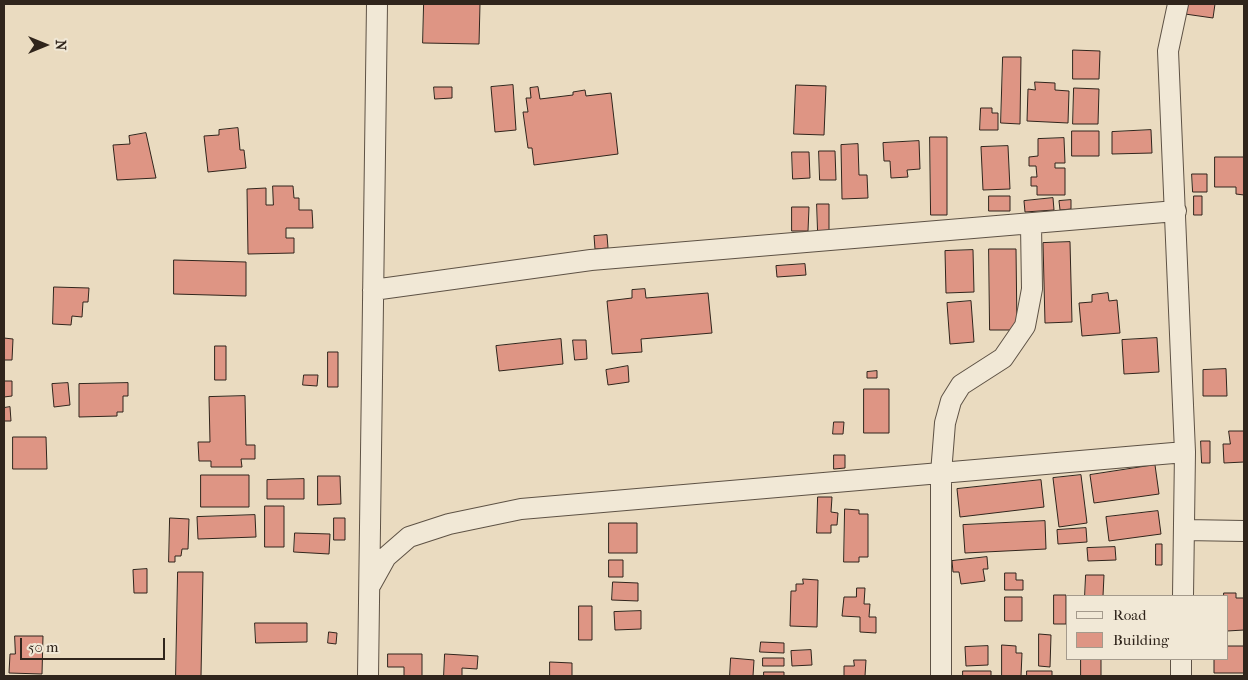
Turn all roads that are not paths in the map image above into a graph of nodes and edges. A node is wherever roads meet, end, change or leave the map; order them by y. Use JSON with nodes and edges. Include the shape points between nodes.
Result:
{"nodes":[{"id":1,"x":377,"y":4,"type":"edge"},
{"id":2,"x":1178,"y":4,"type":"edge"},
{"id":3,"x":1176,"y":211,"type":"junction"},
{"id":4,"x":1031,"y":225,"type":"junction"},
{"id":5,"x":373,"y":290,"type":"junction"},
{"id":6,"x":1185,"y":452,"type":"junction"},
{"id":7,"x":941,"y":473,"type":"junction"},
{"id":8,"x":1184,"y":530,"type":"junction"},
{"id":9,"x":1244,"y":531,"type":"edge"},
{"id":10,"x":371,"y":584,"type":"junction"},
{"id":11,"x":1183,"y":595,"type":"edge"},
{"id":12,"x":1182,"y":660,"type":"edge"},
{"id":13,"x":368,"y":676,"type":"edge"},
{"id":14,"x":941,"y":676,"type":"edge"},
{"id":15,"x":1181,"y":676,"type":"edge"}],
"edges":[{"from":1,"to":5,"type":"street"},
{"from":2,"to":3,"type":"street","via":[[1168,51]]},
{"from":3,"to":4,"type":"street"},
{"from":3,"to":6,"type":"street"},
{"from":4,"to":5,"type":"street","via":[[591,260]]},
{"from":4,"to":7,"type":"street","via":[[1032,289],[1025,326],[1003,358],[961,385],[951,400]]},
{"from":5,"to":10,"type":"street"},
{"from":6,"to":7,"type":"street"},
{"from":6,"to":8,"type":"street"},
{"from":7,"to":10,"type":"street","via":[[512,511],[409,536],[386,557]]},
{"from":7,"to":14,"type":"street"},
{"from":8,"to":9,"type":"street"},
{"from":8,"to":11,"type":"street"},
{"from":10,"to":13,"type":"street"},
{"from":12,"to":15,"type":"street"}]}
